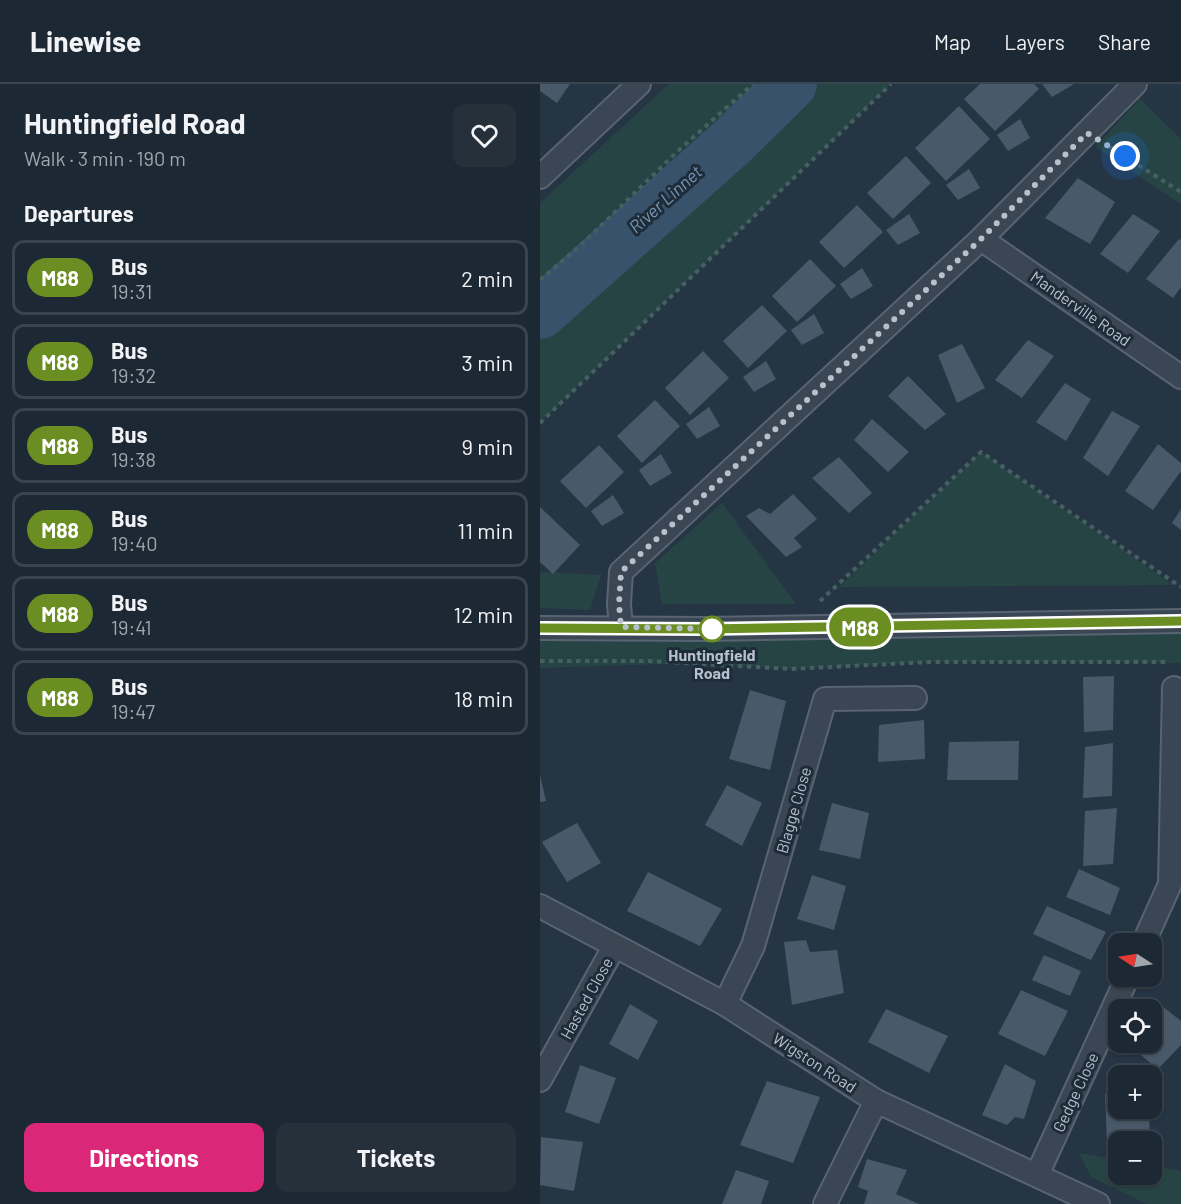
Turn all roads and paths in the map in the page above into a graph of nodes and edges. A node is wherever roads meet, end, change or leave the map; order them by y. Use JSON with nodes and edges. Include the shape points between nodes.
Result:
{"nodes":[{"id":1,"x":639,"y":84,"type":"edge"},
{"id":2,"x":753,"y":84,"type":"edge"},
{"id":3,"x":891,"y":84,"type":"edge"},
{"id":4,"x":1136,"y":84,"type":"edge"},
{"id":5,"x":1087,"y":133,"type":"junction"},
{"id":6,"x":540,"y":177,"type":"edge"},
{"id":7,"x":1181,"y":192,"type":"edge"},
{"id":8,"x":981,"y":239,"type":"junction"},
{"id":9,"x":540,"y":280,"type":"edge"},
{"id":10,"x":1181,"y":377,"type":"edge"},
{"id":11,"x":540,"y":423,"type":"edge"},
{"id":12,"x":1181,"y":587,"type":"edge"},
{"id":13,"x":818,"y":604,"type":"dead end"},
{"id":14,"x":1181,"y":621,"type":"edge"},
{"id":15,"x":621,"y":627,"type":"junction"},
{"id":16,"x":540,"y":628,"type":"edge"},
{"id":17,"x":540,"y":661,"type":"edge"},
{"id":18,"x":1173,"y":662,"type":"dead end"},
{"id":19,"x":1174,"y":688,"type":"dead end"},
{"id":20,"x":915,"y":698,"type":"dead end"},
{"id":21,"x":540,"y":906,"type":"edge"},
{"id":22,"x":1148,"y":933,"type":"edge"},
{"id":23,"x":614,"y":947,"type":"junction"},
{"id":24,"x":1123,"y":987,"type":"edge"},
{"id":25,"x":725,"y":1004,"type":"junction"},
{"id":26,"x":540,"y":1080,"type":"edge"},
{"id":27,"x":876,"y":1101,"type":"junction"},
{"id":28,"x":1037,"y":1175,"type":"junction"},
{"id":29,"x":825,"y":1204,"type":"edge"},
{"id":30,"x":1098,"y":1204,"type":"edge"}],
"edges":[{"from":1,"to":6,"type":"street"},
{"from":2,"to":9,"type":"path"},
{"from":3,"to":11,"type":"path"},
{"from":4,"to":5,"type":"street"},
{"from":5,"to":7,"type":"path"},
{"from":5,"to":8,"type":"street"},
{"from":8,"to":10,"type":"street","name":"Manderville Road"},
{"from":8,"to":15,"type":"street","via":[[621,572]]},
{"from":12,"to":13,"type":"path","via":[[981,452]]},
{"from":14,"to":15,"type":"street"},
{"from":15,"to":16,"type":"street"},
{"from":17,"to":18,"type":"path","via":[[650,661],[791,669],[930,662]]},
{"from":19,"to":22,"type":"street","via":[[1170,884]]},
{"from":20,"to":25,"type":"street","name":"Blagge Close","via":[[825,699],[753,946]]},
{"from":21,"to":23,"type":"street","name":"Wigston Road"},
{"from":23,"to":25,"type":"street","name":"Wigston Road"},
{"from":23,"to":26,"type":"street","name":"Hasted Close"},
{"from":24,"to":28,"type":"street","name":"Gedge Close"},
{"from":25,"to":27,"type":"street","name":"Wigston Road"},
{"from":27,"to":28,"type":"street","name":"Wigston Road"},
{"from":27,"to":29,"type":"street"},
{"from":28,"to":30,"type":"street","name":"Wigston Road"}]}
